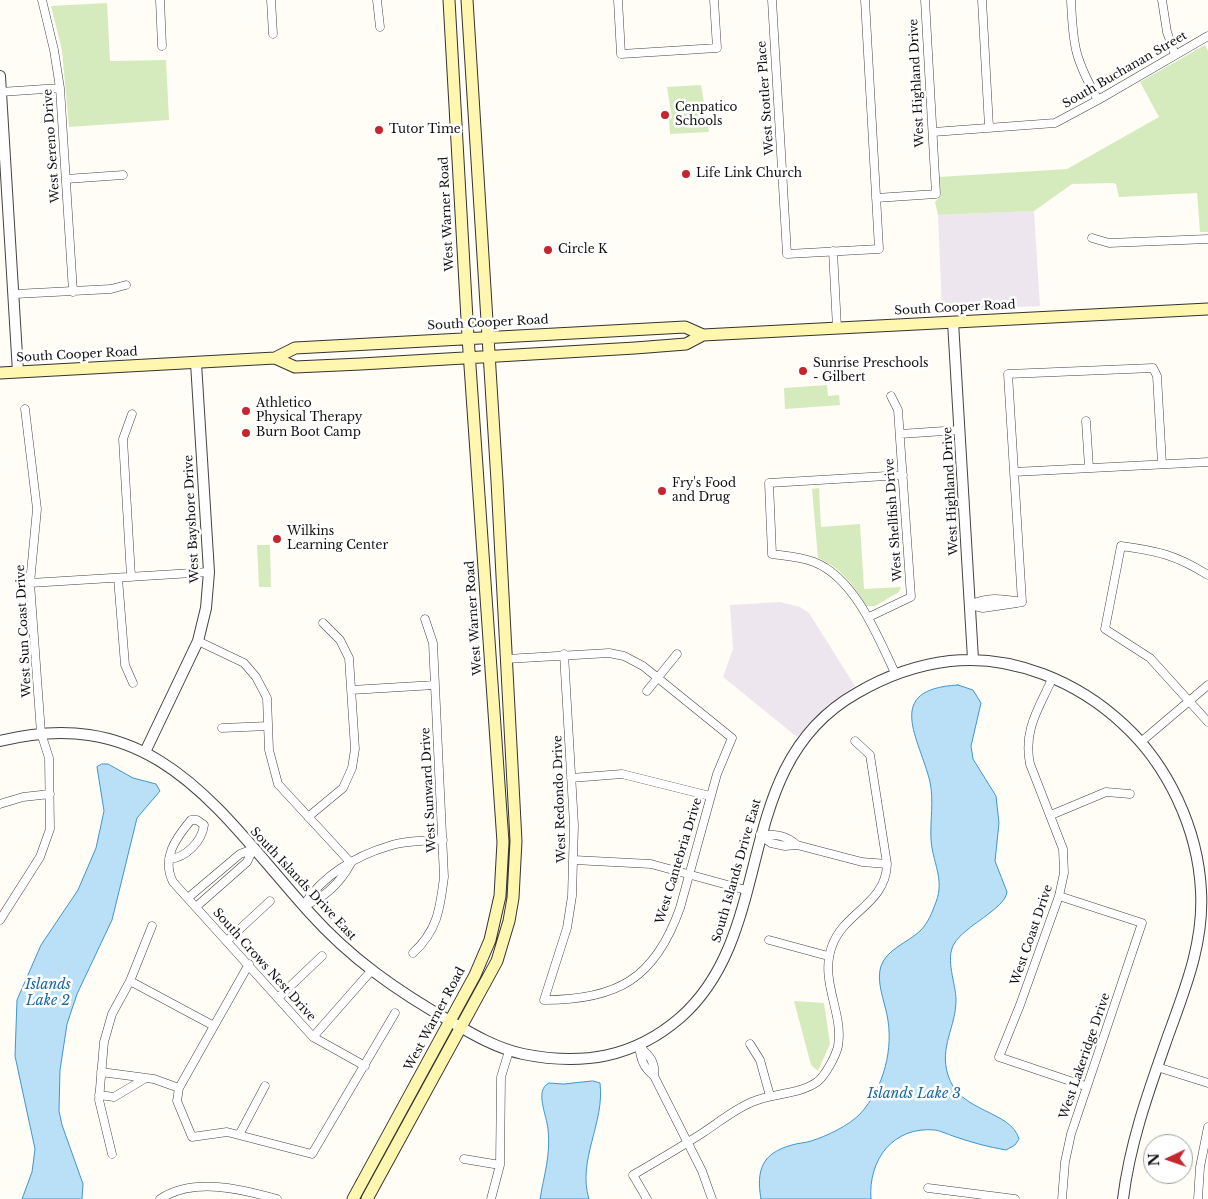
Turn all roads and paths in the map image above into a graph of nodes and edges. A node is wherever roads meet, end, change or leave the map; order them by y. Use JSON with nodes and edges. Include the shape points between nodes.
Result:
{"nodes":[{"id":1,"x":42,"y":0,"type":"edge"},
{"id":2,"x":160,"y":0,"type":"edge"},
{"id":3,"x":271,"y":0,"type":"edge"},
{"id":4,"x":376,"y":0,"type":"edge"},
{"id":5,"x":449,"y":0,"type":"edge"},
{"id":6,"x":467,"y":0,"type":"edge"},
{"id":7,"x":618,"y":0,"type":"edge"},
{"id":8,"x":714,"y":0,"type":"edge"},
{"id":9,"x":772,"y":0,"type":"edge"},
{"id":10,"x":865,"y":0,"type":"edge"},
{"id":11,"x":925,"y":0,"type":"edge"},
{"id":12,"x":982,"y":0,"type":"edge"},
{"id":13,"x":1071,"y":0,"type":"edge"},
{"id":14,"x":1162,"y":0,"type":"edge"},
{"id":15,"x":380,"y":27,"type":"dead end"},
{"id":16,"x":273,"y":34,"type":"dead end"},
{"id":17,"x":1208,"y":36,"type":"edge"},
{"id":18,"x":162,"y":46,"type":"dead end"},
{"id":19,"x":1176,"y":55,"type":"junction"},
{"id":20,"x":0,"y":76,"type":"edge"},
{"id":21,"x":472,"y":87,"type":"junction"},
{"id":22,"x":60,"y":88,"type":"junction"},
{"id":23,"x":1,"y":92,"type":"edge"},
{"id":24,"x":454,"y":92,"type":"junction"},
{"id":25,"x":1098,"y":100,"type":"junction"},
{"id":26,"x":989,"y":127,"type":"junction"},
{"id":27,"x":932,"y":132,"type":"junction"},
{"id":28,"x":123,"y":175,"type":"dead end"},
{"id":29,"x":66,"y":179,"type":"junction"},
{"id":30,"x":876,"y":198,"type":"junction"},
{"id":31,"x":1092,"y":238,"type":"dead end"},
{"id":32,"x":1208,"y":239,"type":"edge"},
{"id":33,"x":833,"y":251,"type":"junction"},
{"id":34,"x":126,"y":285,"type":"dead end"},
{"id":35,"x":73,"y":292,"type":"junction"},
{"id":36,"x":15,"y":294,"type":"junction"},
{"id":37,"x":1208,"y":309,"type":"edge"},
{"id":38,"x":953,"y":322,"type":"junction"},
{"id":39,"x":837,"y":328,"type":"junction"},
{"id":40,"x":704,"y":335,"type":"junction"},
{"id":41,"x":488,"y":336,"type":"junction"},
{"id":42,"x":468,"y":337,"type":"junction"},
{"id":43,"x":490,"y":356,"type":"junction"},
{"id":44,"x":275,"y":358,"type":"junction"},
{"id":45,"x":470,"y":358,"type":"junction"},
{"id":46,"x":196,"y":363,"type":"junction"},
{"id":47,"x":18,"y":372,"type":"junction"},
{"id":48,"x":0,"y":373,"type":"edge"},
{"id":49,"x":891,"y":396,"type":"dead end"},
{"id":50,"x":24,"y":409,"type":"dead end"},
{"id":51,"x":132,"y":414,"type":"dead end"},
{"id":52,"x":1086,"y":420,"type":"dead end"},
{"id":53,"x":960,"y":430,"type":"junction"},
{"id":54,"x":900,"y":434,"type":"junction"},
{"id":55,"x":1208,"y":462,"type":"edge"},
{"id":56,"x":1162,"y":464,"type":"junction"},
{"id":57,"x":1089,"y":468,"type":"junction"},
{"id":58,"x":1014,"y":472,"type":"junction"},
{"id":59,"x":902,"y":475,"type":"junction"},
{"id":60,"x":500,"y":567,"type":"junction"},
{"id":61,"x":484,"y":569,"type":"junction"},
{"id":62,"x":209,"y":572,"type":"junction"},
{"id":63,"x":1208,"y":575,"type":"edge"},
{"id":64,"x":131,"y":577,"type":"junction"},
{"id":65,"x":118,"y":578,"type":"junction"},
{"id":66,"x":30,"y":583,"type":"junction"},
{"id":67,"x":970,"y":605,"type":"junction"},
{"id":68,"x":868,"y":617,"type":"junction"},
{"id":69,"x":425,"y":619,"type":"dead end"},
{"id":70,"x":323,"y":623,"type":"dead end"},
{"id":71,"x":198,"y":641,"type":"junction"},
{"id":72,"x":564,"y":654,"type":"junction"},
{"id":73,"x":677,"y":654,"type":"dead end"},
{"id":74,"x":973,"y":658,"type":"junction"},
{"id":75,"x":506,"y":659,"type":"junction"},
{"id":76,"x":894,"y":673,"type":"junction"},
{"id":77,"x":657,"y":677,"type":"junction"},
{"id":78,"x":1052,"y":678,"type":"junction"},
{"id":79,"x":133,"y":683,"type":"dead end"},
{"id":80,"x":435,"y":685,"type":"junction"},
{"id":81,"x":1208,"y":685,"type":"edge"},
{"id":82,"x":351,"y":690,"type":"junction"},
{"id":83,"x":647,"y":691,"type":"dead end"},
{"id":84,"x":1190,"y":700,"type":"junction"},
{"id":85,"x":1208,"y":722,"type":"edge"},
{"id":86,"x":268,"y":726,"type":"junction"},
{"id":87,"x":222,"y":728,"type":"dead end"},
{"id":88,"x":41,"y":733,"type":"junction"},
{"id":89,"x":0,"y":740,"type":"edge"},
{"id":90,"x":855,"y":741,"type":"dead end"},
{"id":91,"x":1142,"y":741,"type":"junction"},
{"id":92,"x":145,"y":752,"type":"junction"},
{"id":93,"x":571,"y":778,"type":"junction"},
{"id":94,"x":50,"y":794,"type":"junction"},
{"id":95,"x":1130,"y":794,"type":"dead end"},
{"id":96,"x":710,"y":796,"type":"junction"},
{"id":97,"x":0,"y":804,"type":"edge"},
{"id":98,"x":1051,"y":815,"type":"junction"},
{"id":99,"x":308,"y":817,"type":"junction"},
{"id":100,"x":760,"y":835,"type":"junction"},
{"id":101,"x":443,"y":840,"type":"junction"},
{"id":102,"x":253,"y":849,"type":"junction"},
{"id":103,"x":169,"y":859,"type":"junction"},
{"id":104,"x":574,"y":860,"type":"junction"},
{"id":105,"x":351,"y":864,"type":"junction"},
{"id":106,"x":887,"y":864,"type":"junction"},
{"id":107,"x":688,"y":874,"type":"junction"},
{"id":108,"x":746,"y":890,"type":"junction"},
{"id":109,"x":1059,"y":896,"type":"junction"},
{"id":110,"x":189,"y":898,"type":"junction"},
{"id":111,"x":270,"y":901,"type":"dead end"},
{"id":112,"x":197,"y":906,"type":"junction"},
{"id":113,"x":303,"y":906,"type":"junction"},
{"id":114,"x":0,"y":920,"type":"edge"},
{"id":115,"x":152,"y":926,"type":"dead end"},
{"id":116,"x":228,"y":940,"type":"junction"},
{"id":117,"x":769,"y":940,"type":"dead end"},
{"id":118,"x":413,"y":952,"type":"dead end"},
{"id":119,"x":322,"y":956,"type":"dead end"},
{"id":120,"x":828,"y":956,"type":"junction"},
{"id":121,"x":249,"y":964,"type":"junction"},
{"id":122,"x":371,"y":971,"type":"junction"},
{"id":123,"x":130,"y":981,"type":"junction"},
{"id":124,"x":279,"y":997,"type":"junction"},
{"id":125,"x":544,"y":1000,"type":"joint"},
{"id":126,"x":394,"y":1013,"type":"dead end"},
{"id":127,"x":456,"y":1025,"type":"junction"},
{"id":128,"x":214,"y":1026,"type":"junction"},
{"id":129,"x":313,"y":1037,"type":"junction"},
{"id":130,"x":750,"y":1044,"type":"dead end"},
{"id":131,"x":639,"y":1046,"type":"junction"},
{"id":132,"x":509,"y":1051,"type":"junction"},
{"id":133,"x":365,"y":1066,"type":"junction"},
{"id":134,"x":1157,"y":1067,"type":"junction"},
{"id":135,"x":101,"y":1072,"type":"junction"},
{"id":136,"x":146,"y":1078,"type":"junction"},
{"id":137,"x":1208,"y":1084,"type":"edge"},
{"id":138,"x":265,"y":1086,"type":"dead end"},
{"id":139,"x":1086,"y":1086,"type":"junction"},
{"id":140,"x":179,"y":1088,"type":"junction"},
{"id":141,"x":99,"y":1095,"type":"junction"},
{"id":142,"x":770,"y":1096,"type":"junction"},
{"id":143,"x":1208,"y":1127,"type":"edge"},
{"id":144,"x":238,"y":1135,"type":"junction"},
{"id":145,"x":687,"y":1143,"type":"junction"},
{"id":146,"x":112,"y":1154,"type":"dead end"},
{"id":147,"x":464,"y":1159,"type":"dead end"},
{"id":148,"x":500,"y":1165,"type":"junction"},
{"id":149,"x":928,"y":1188,"type":"dead end"},
{"id":150,"x":160,"y":1199,"type":"edge"},
{"id":151,"x":277,"y":1199,"type":"edge"},
{"id":152,"x":353,"y":1199,"type":"edge"},
{"id":153,"x":367,"y":1199,"type":"edge"},
{"id":154,"x":491,"y":1199,"type":"edge"},
{"id":155,"x":647,"y":1199,"type":"edge"},
{"id":156,"x":712,"y":1199,"type":"edge"},
{"id":157,"x":1015,"y":1199,"type":"edge"},
{"id":158,"x":1062,"y":1199,"type":"edge"},
{"id":159,"x":1123,"y":1199,"type":"edge"},
{"id":160,"x":1198,"y":1199,"type":"edge"}],
"edges":[{"from":1,"to":22,"type":"street","name":"West Sereno Drive"},
{"from":2,"to":18,"type":"street"},
{"from":3,"to":16,"type":"street"},
{"from":4,"to":15,"type":"street"},
{"from":5,"to":24,"type":"main road","name":"West Warner Road"},
{"from":6,"to":21,"type":"main road","name":"West Warner Road"},
{"from":7,"to":8,"type":"street","via":[[621,54],[717,48]]},
{"from":9,"to":33,"type":"street","name":"West Stottler Place","via":[[787,254]]},
{"from":10,"to":30,"type":"street"},
{"from":11,"to":27,"type":"street","name":"West Highland Drive"},
{"from":12,"to":26,"type":"street"},
{"from":13,"to":25,"type":"street","via":[[1075,54]]},
{"from":14,"to":19,"type":"street"},
{"from":17,"to":19,"type":"street","name":"South Buchanan Street"},
{"from":19,"to":25,"type":"street","name":"South Buchanan Street"},
{"from":20,"to":23,"type":"street"},
{"from":21,"to":24,"type":"main road"},
{"from":21,"to":41,"type":"main road","name":"West Warner Road"},
{"from":22,"to":23,"type":"street"},
{"from":22,"to":29,"type":"street","name":"West Sereno Drive"},
{"from":23,"to":36,"type":"street"},
{"from":24,"to":42,"type":"main road","name":"West Warner Road"},
{"from":25,"to":26,"type":"street","name":"South Buchanan Street","via":[[1055,122]]},
{"from":26,"to":27,"type":"street","name":"South Buchanan Street"},
{"from":27,"to":30,"type":"street","name":"West Highland Drive","via":[[936,194]]},
{"from":28,"to":29,"type":"street"},
{"from":29,"to":35,"type":"street","name":"West Sereno Drive"},
{"from":30,"to":33,"type":"street","via":[[879,249]]},
{"from":31,"to":32,"type":"street","via":[[1109,243]]},
{"from":33,"to":39,"type":"street"},
{"from":34,"to":35,"type":"street"},
{"from":35,"to":36,"type":"street"},
{"from":36,"to":47,"type":"street"},
{"from":37,"to":38,"type":"main road","name":"South Cooper Road"},
{"from":38,"to":39,"type":"main road","name":"South Cooper Road"},
{"from":38,"to":53,"type":"street","name":"West Highland Drive"},
{"from":39,"to":40,"type":"main road","name":"South Cooper Road"},
{"from":40,"to":41,"type":"main road","name":"South Cooper Road","via":[[685,326]]},
{"from":40,"to":43,"type":"main road","name":"South Cooper Road","via":[[686,344]]},
{"from":41,"to":42,"type":"main road","name":"South Cooper Road"},
{"from":41,"to":43,"type":"main road","name":"West Warner Road"},
{"from":42,"to":44,"type":"main road","name":"South Cooper Road","via":[[295,348]]},
{"from":42,"to":45,"type":"main road","name":"West Warner Road"},
{"from":43,"to":45,"type":"main road","name":"South Cooper Road"},
{"from":43,"to":60,"type":"main road","name":"West Warner Road"},
{"from":44,"to":45,"type":"main road","name":"South Cooper Road","via":[[295,367]]},
{"from":44,"to":46,"type":"main road","name":"South Cooper Road"},
{"from":45,"to":61,"type":"main road","name":"West Warner Road"},
{"from":46,"to":47,"type":"main road","name":"South Cooper Road"},
{"from":46,"to":62,"type":"street","name":"West Bayshore Drive"},
{"from":47,"to":48,"type":"main road","name":"South Cooper Road"},
{"from":49,"to":54,"type":"street","name":"West Shellfish Drive","via":[[898,410]]},
{"from":50,"to":66,"type":"street","name":"West Sun Coast Drive","via":[[37,509]]},
{"from":51,"to":64,"type":"street","via":[[123,439]]},
{"from":52,"to":57,"type":"street"},
{"from":53,"to":54,"type":"street"},
{"from":53,"to":67,"type":"street","name":"West Highland Drive"},
{"from":54,"to":59,"type":"street","name":"West Shellfish Drive"},
{"from":55,"to":56,"type":"street"},
{"from":56,"to":57,"type":"street"},
{"from":56,"to":58,"type":"street","via":[[1153,368],[1008,374]]},
{"from":57,"to":58,"type":"street"},
{"from":58,"to":67,"type":"street","via":[[1022,602],[999,608]]},
{"from":59,"to":68,"type":"street","name":"West Shellfish Drive","via":[[911,597]]},
{"from":59,"to":68,"type":"street","via":[[769,483],[772,554],[816,562],[835,576]]},
{"from":60,"to":61,"type":"main road"},
{"from":60,"to":75,"type":"main road","name":"West Warner Road"},
{"from":61,"to":127,"type":"main road","name":"West Warner Road","via":[[503,870],[490,940]]},
{"from":62,"to":64,"type":"street"},
{"from":62,"to":71,"type":"street","name":"West Bayshore Drive","via":[[205,614]]},
{"from":63,"to":84,"type":"street","via":[[1161,552],[1121,546],[1105,629],[1150,658]]},
{"from":64,"to":65,"type":"street"},
{"from":65,"to":66,"type":"street"},
{"from":65,"to":79,"type":"street","via":[[125,665]]},
{"from":66,"to":88,"type":"street","name":"West Sun Coast Drive"},
{"from":67,"to":74,"type":"street","name":"West Highland Drive"},
{"from":68,"to":76,"type":"street"},
{"from":69,"to":80,"type":"street","name":"West Sunward Drive","via":[[433,643]]},
{"from":70,"to":82,"type":"street","via":[[340,640],[349,658]]},
{"from":71,"to":86,"type":"street","via":[[244,662],[267,698]]},
{"from":71,"to":92,"type":"street","name":"West Bayshore Drive"},
{"from":72,"to":75,"type":"street"},
{"from":72,"to":77,"type":"street","via":[[609,652],[624,656]]},
{"from":72,"to":93,"type":"street","name":"West Redondo Drive"},
{"from":73,"to":77,"type":"street"},
{"from":74,"to":76,"type":"street","name":"South Islands Drive East","via":[[938,662]]},
{"from":74,"to":78,"type":"street","name":"South Islands Drive East","via":[[1016,666]]},
{"from":75,"to":127,"type":"main road","name":"West Warner Road","via":[[516,841],[513,898],[497,961]]},
{"from":76,"to":100,"type":"street","name":"South Islands Drive East","via":[[844,700],[827,713],[808,735],[786,767],[774,792]]},
{"from":77,"to":83,"type":"street"},
{"from":77,"to":96,"type":"street","name":"West Cantebria Drive","via":[[732,738]]},
{"from":78,"to":91,"type":"street","name":"South Islands Drive East","via":[[1082,691]]},
{"from":78,"to":98,"type":"street","name":"West Coast Drive","via":[[1028,736],[1027,751]]},
{"from":80,"to":82,"type":"street"},
{"from":80,"to":101,"type":"street","name":"West Sunward Drive"},
{"from":81,"to":84,"type":"street"},
{"from":82,"to":99,"type":"street","via":[[355,749],[352,768],[343,788]]},
{"from":84,"to":85,"type":"street"},
{"from":84,"to":91,"type":"street"},
{"from":86,"to":87,"type":"street"},
{"from":86,"to":99,"type":"street","via":[[272,766],[278,784]]},
{"from":88,"to":89,"type":"street","name":"South Islands Drive East"},
{"from":88,"to":92,"type":"street","name":"South Islands Drive East","via":[[98,738]]},
{"from":88,"to":94,"type":"street","name":"West Sun Coast Drive","via":[[49,758]]},
{"from":90,"to":106,"type":"street","via":[[870,755]]},
{"from":91,"to":134,"type":"street","name":"South Islands Drive East","via":[[1160,766],[1182,813],[1196,857],[1201,891],[1194,963]]},
{"from":92,"to":102,"type":"street","name":"South Islands Drive East","via":[[169,765],[194,785]]},
{"from":93,"to":96,"type":"street","via":[[622,774]]},
{"from":93,"to":104,"type":"street","name":"West Redondo Drive"},
{"from":94,"to":97,"type":"street"},
{"from":94,"to":114,"type":"street","name":"West Sun Coast Drive","via":[[50,829],[40,858]]},
{"from":95,"to":98,"type":"street","via":[[1106,792]]},
{"from":96,"to":107,"type":"street","name":"West Cantebria Drive"},
{"from":98,"to":109,"type":"street","name":"West Coast Drive","via":[[1063,849],[1064,873]]},
{"from":99,"to":105,"type":"street"},
{"from":100,"to":106,"type":"street","via":[[775,834],[790,838],[797,845],[862,862]]},
{"from":100,"to":108,"type":"street","name":"South Islands Drive East"},
{"from":101,"to":105,"type":"street","via":[[390,846]]},
{"from":101,"to":118,"type":"street","name":"West Sunward Drive","via":[[444,876],[440,910],[432,932]]},
{"from":102,"to":110,"type":"street","via":[[240,854]]},
{"from":102,"to":112,"type":"street","via":[[247,862]]},
{"from":102,"to":113,"type":"street","name":"South Islands Drive East"},
{"from":103,"to":103,"type":"street","via":[[179,858],[187,851],[203,835],[204,825],[191,820],[173,843]]},
{"from":103,"to":110,"type":"street","name":"South Crows Nest Drive","via":[[168,872],[173,882]]},
{"from":104,"to":107,"type":"street","via":[[651,864]]},
{"from":104,"to":125,"type":"street","name":"West Redondo Drive","via":[[567,928]]},
{"from":105,"to":113,"type":"street","via":[[336,870]]},
{"from":106,"to":120,"type":"street","via":[[887,878],[881,890],[833,942]]},
{"from":107,"to":108,"type":"street"},
{"from":107,"to":125,"type":"street","name":"West Cantebria Drive","via":[[672,929],[647,968],[607,993],[578,1000]]},
{"from":108,"to":131,"type":"street","name":"South Islands Drive East","via":[[737,924],[716,975],[683,1015]]},
{"from":109,"to":139,"type":"street","name":"West Lakeridge Drive","via":[[1142,923]]},
{"from":109,"to":139,"type":"street","name":"West Coast Drive","via":[[999,1056]]},
{"from":110,"to":112,"type":"street","name":"South Crows Nest Drive"},
{"from":111,"to":116,"type":"street"},
{"from":112,"to":116,"type":"street","name":"South Crows Nest Drive"},
{"from":113,"to":122,"type":"street","name":"South Islands Drive East"},
{"from":115,"to":123,"type":"street"},
{"from":116,"to":121,"type":"street","name":"South Crows Nest Drive"},
{"from":117,"to":120,"type":"street"},
{"from":119,"to":124,"type":"street"},
{"from":120,"to":142,"type":"street","via":[[827,970],[838,1046],[818,1081],[800,1090]]},
{"from":121,"to":124,"type":"street","name":"South Crows Nest Drive"},
{"from":121,"to":128,"type":"street"},
{"from":122,"to":127,"type":"street","name":"South Islands Drive East"},
{"from":122,"to":129,"type":"street"},
{"from":123,"to":128,"type":"street"},
{"from":123,"to":135,"type":"street","via":[[112,1014],[104,1042]]},
{"from":124,"to":129,"type":"street","name":"South Crows Nest Drive"},
{"from":126,"to":133,"type":"street"},
{"from":127,"to":132,"type":"street","name":"South Islands Drive East"},
{"from":127,"to":152,"type":"main road","name":"West Warner Road"},
{"from":127,"to":153,"type":"main road","name":"West Warner Road"},
{"from":128,"to":140,"type":"street"},
{"from":129,"to":133,"type":"street","name":"South Crows Nest Drive"},
{"from":130,"to":142,"type":"street","via":[[760,1060]]},
{"from":131,"to":132,"type":"street","name":"South Islands Drive East","via":[[611,1055],[582,1059],[552,1060]]},
{"from":131,"to":145,"type":"street","via":[[650,1055],[655,1067],[654,1076]]},
{"from":132,"to":148,"type":"street","via":[[501,1077]]},
{"from":133,"to":144,"type":"street","via":[[312,1154]]},
{"from":134,"to":137,"type":"street"},
{"from":134,"to":159,"type":"street","name":"South Islands Drive East","via":[[1136,1128]]},
{"from":135,"to":136,"type":"street"},
{"from":135,"to":141,"type":"street"},
{"from":136,"to":140,"type":"street"},
{"from":136,"to":141,"type":"street","via":[[114,1097]]},
{"from":138,"to":144,"type":"street"},
{"from":139,"to":158,"type":"street","name":"West Lakeridge Drive","via":[[1064,1162]]},
{"from":140,"to":144,"type":"street","via":[[177,1101],[192,1137],[226,1132]]},
{"from":141,"to":146,"type":"street"},
{"from":142,"to":145,"type":"street","via":[[751,1102]]},
{"from":143,"to":160,"type":"street"},
{"from":145,"to":155,"type":"street","via":[[633,1175]]},
{"from":145,"to":156,"type":"street"},
{"from":147,"to":148,"type":"street"},
{"from":148,"to":154,"type":"street"},
{"from":149,"to":157,"type":"street"},
{"from":150,"to":151,"type":"street","via":[[192,1188],[232,1188]]}]}
